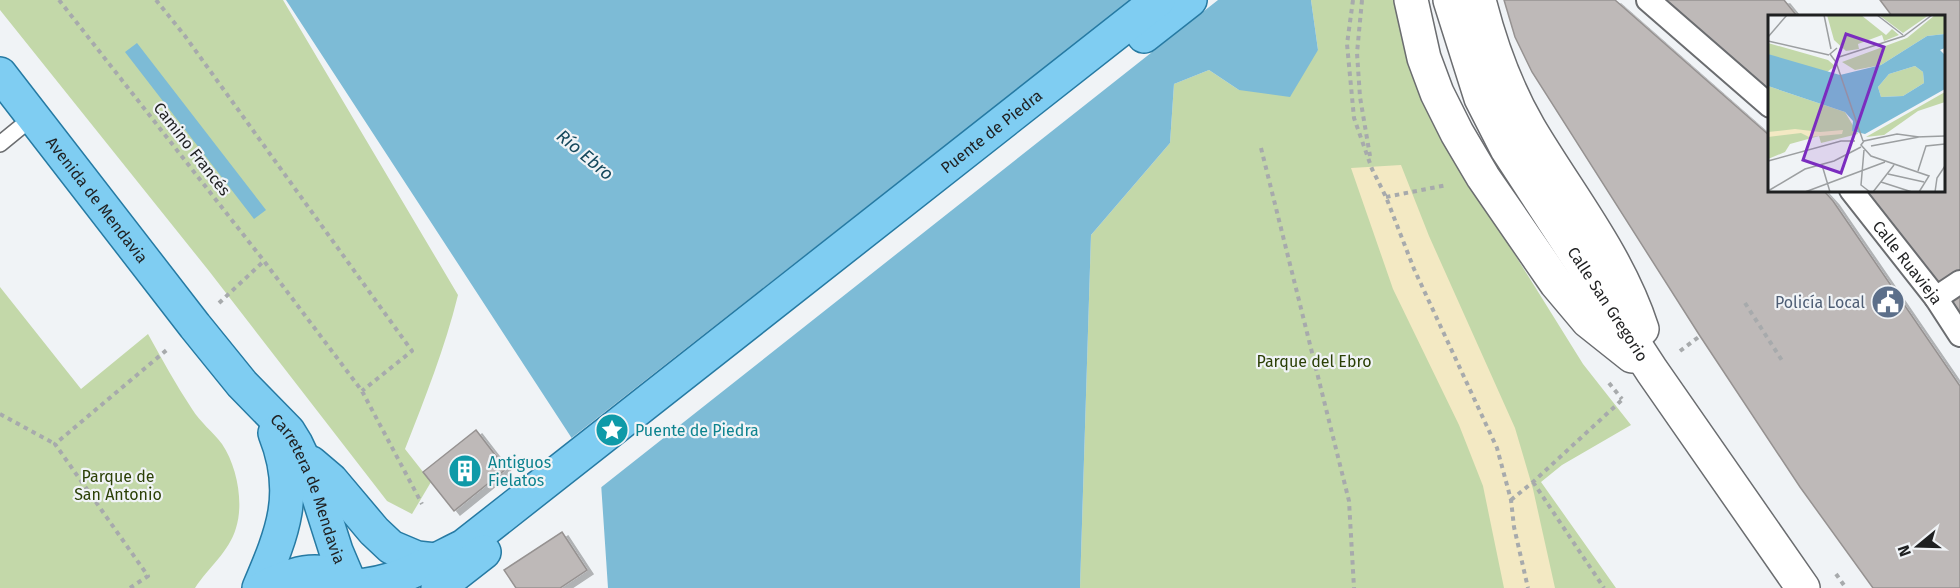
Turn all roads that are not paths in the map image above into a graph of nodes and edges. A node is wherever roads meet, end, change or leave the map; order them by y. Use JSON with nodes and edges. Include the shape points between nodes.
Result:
{"nodes":[{"id":1,"x":1158,"y":0,"type":"edge"},
{"id":2,"x":1190,"y":0,"type":"edge"},
{"id":3,"x":1411,"y":0,"type":"edge"},
{"id":4,"x":1450,"y":0,"type":"edge"},
{"id":5,"x":1479,"y":0,"type":"edge"},
{"id":6,"x":1648,"y":0,"type":"edge"},
{"id":7,"x":0,"y":74,"type":"edge"},
{"id":8,"x":1768,"y":104,"type":"edge"},
{"id":9,"x":33,"y":117,"type":"junction"},
{"id":10,"x":0,"y":144,"type":"edge"},
{"id":11,"x":1853,"y":192,"type":"edge"},
{"id":12,"x":1960,"y":282,"type":"edge"},
{"id":13,"x":1936,"y":298,"type":"junction"},
{"id":14,"x":205,"y":316,"type":"joint"},
{"id":15,"x":1960,"y":335,"type":"edge"},
{"id":16,"x":1652,"y":371,"type":"junction"},
{"id":17,"x":259,"y":402,"type":"junction"},
{"id":18,"x":305,"y":459,"type":"junction"},
{"id":19,"x":513,"y":519,"type":"junction"},
{"id":20,"x":437,"y":574,"type":"edge"},
{"id":21,"x":353,"y":586,"type":"edge"},
{"id":22,"x":261,"y":588,"type":"edge"},
{"id":23,"x":1803,"y":588,"type":"edge"}],
"edges":[{"from":1,"to":19,"type":"main road","name":"Puente de Piedra"},
{"from":2,"to":19,"type":"main road","name":"Puente de Piedra"},
{"from":3,"to":16,"type":"main road","via":[[1424,58],[1437,93],[1483,177],[1556,283],[1588,321]]},
{"from":4,"to":16,"type":"main road","name":"Calle San Gregorio","via":[[1481,98],[1507,149]]},
{"from":5,"to":16,"type":"main road","via":[[1489,38],[1528,126],[1593,229],[1634,304]]},
{"from":6,"to":8,"type":"street"},
{"from":7,"to":9,"type":"main road","name":"Avenida de Mendavia"},
{"from":9,"to":10,"type":"lane"},
{"from":9,"to":14,"type":"main road","name":"Avenida de Mendavia"},
{"from":11,"to":13,"type":"street","name":"Calle Ruavieja"},
{"from":12,"to":13,"type":"street"},
{"from":13,"to":15,"type":"street","name":"Calle Ruavieja"},
{"from":14,"to":17,"type":"main road","name":"Carretera de Mendavia"},
{"from":16,"to":23,"type":"main road","name":"Calle San Gregorio"},
{"from":17,"to":18,"type":"main road","name":"Carretera de Mendavia","via":[[288,431]]},
{"from":17,"to":22,"type":"main road","name":"Carretera de Mendavia","via":[[283,455],[287,481],[282,529]]},
{"from":18,"to":20,"type":"main road","via":[[324,474],[391,547],[417,558]]},
{"from":18,"to":21,"type":"main road","name":"Carretera de Mendavia","via":[[336,551]]},
{"from":19,"to":20,"type":"main road","name":"Puente de Piedra","via":[[464,546]]},
{"from":20,"to":21,"type":"main road","name":"Puente de Piedra","via":[[409,573],[385,582]]},
{"from":21,"to":22,"type":"main road","via":[[330,574],[304,572]]}]}
